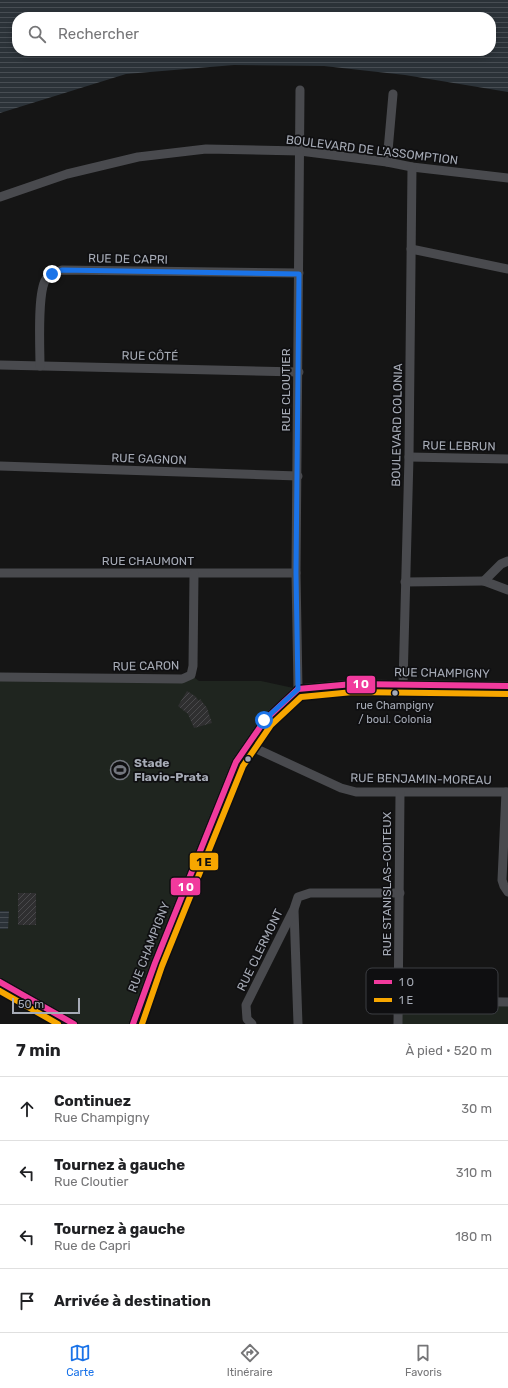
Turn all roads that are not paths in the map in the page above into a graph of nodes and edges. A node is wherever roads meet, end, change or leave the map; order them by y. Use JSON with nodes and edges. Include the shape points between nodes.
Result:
{"nodes":[{"id":1,"x":300,"y":90,"type":"dead end"},
{"id":2,"x":393,"y":94,"type":"dead end"},
{"id":3,"x":300,"y":151,"type":"junction"},
{"id":4,"x":387,"y":162,"type":"junction"},
{"id":5,"x":412,"y":167,"type":"junction"},
{"id":6,"x":508,"y":178,"type":"edge"},
{"id":7,"x":0,"y":197,"type":"edge"},
{"id":8,"x":411,"y":249,"type":"junction"},
{"id":9,"x":508,"y":269,"type":"edge"},
{"id":10,"x":299,"y":274,"type":"junction"},
{"id":11,"x":0,"y":365,"type":"edge"},
{"id":12,"x":40,"y":366,"type":"junction"},
{"id":13,"x":298,"y":372,"type":"junction"},
{"id":14,"x":409,"y":457,"type":"junction"},
{"id":15,"x":508,"y":459,"type":"edge"},
{"id":16,"x":0,"y":466,"type":"edge"},
{"id":17,"x":298,"y":476,"type":"junction"},
{"id":18,"x":508,"y":561,"type":"edge"},
{"id":19,"x":0,"y":573,"type":"edge"},
{"id":20,"x":296,"y":573,"type":"junction"},
{"id":21,"x":194,"y":574,"type":"junction"},
{"id":22,"x":484,"y":581,"type":"junction"},
{"id":23,"x":405,"y":582,"type":"junction"},
{"id":24,"x":508,"y":590,"type":"edge"},
{"id":25,"x":0,"y":677,"type":"edge"},
{"id":26,"x":404,"y":684,"type":"junction"},
{"id":27,"x":508,"y":686,"type":"edge"},
{"id":28,"x":298,"y":689,"type":"junction"},
{"id":29,"x":248,"y":745,"type":"junction"},
{"id":30,"x":507,"y":792,"type":"edge"},
{"id":31,"x":400,"y":793,"type":"junction"},
{"id":32,"x":508,"y":892,"type":"edge"},
{"id":33,"x":400,"y":893,"type":"junction"},
{"id":34,"x":294,"y":909,"type":"junction"},
{"id":35,"x":399,"y":968,"type":"edge"},
{"id":36,"x":0,"y":982,"type":"edge"},
{"id":37,"x":498,"y":1002,"type":"edge"},
{"id":38,"x":508,"y":1002,"type":"edge"},
{"id":39,"x":398,"y":1014,"type":"edge"},
{"id":40,"x":74,"y":1024,"type":"edge"},
{"id":41,"x":133,"y":1024,"type":"edge"},
{"id":42,"x":252,"y":1024,"type":"edge"},
{"id":43,"x":298,"y":1024,"type":"edge"},
{"id":44,"x":398,"y":1024,"type":"edge"}],
"edges":[{"from":1,"to":3,"type":"street","name":"RUE CLOUTIER"},
{"from":2,"to":4,"type":"street"},
{"from":3,"to":4,"type":"street","name":"BOULEVARD DE L'ASSOMPTION"},
{"from":3,"to":7,"type":"street","name":"BOULEVARD DE L'ASSOMPTION","via":[[206,149],[138,157],[67,174]]},
{"from":3,"to":10,"type":"street","name":"RUE CLOUTIER"},
{"from":4,"to":5,"type":"street","name":"BOULEVARD DE L'ASSOMPTION"},
{"from":5,"to":6,"type":"street","name":"BOULEVARD DE L'ASSOMPTION"},
{"from":5,"to":8,"type":"street","name":"BOULEVARD COLONIA"},
{"from":8,"to":9,"type":"street"},
{"from":8,"to":14,"type":"street","name":"BOULEVARD COLONIA"},
{"from":10,"to":12,"type":"street","name":"RUE DE CAPRI","via":[[62,270],[46,279],[41,292]]},
{"from":10,"to":13,"type":"street","name":"RUE CLOUTIER"},
{"from":11,"to":12,"type":"street","name":"RUE CÔTÉ"},
{"from":12,"to":13,"type":"street","name":"RUE CÔTÉ"},
{"from":13,"to":17,"type":"street","name":"RUE CLOUTIER"},
{"from":14,"to":15,"type":"street","name":"RUE LEBRUN"},
{"from":14,"to":23,"type":"street","name":"BOULEVARD COLONIA"},
{"from":16,"to":17,"type":"street","name":"RUE GAGNON"},
{"from":17,"to":20,"type":"street","name":"RUE CLOUTIER"},
{"from":18,"to":22,"type":"street","via":[[501,564]]},
{"from":19,"to":21,"type":"street","name":"RUE CHAUMONT"},
{"from":20,"to":21,"type":"street","name":"RUE CHAUMONT"},
{"from":20,"to":28,"type":"street","name":"RUE CLOUTIER"},
{"from":21,"to":25,"type":"street","name":"RUE CARON","via":[[191,675],[182,679]]},
{"from":22,"to":23,"type":"street"},
{"from":22,"to":24,"type":"street"},
{"from":23,"to":26,"type":"street","name":"BOULEVARD COLONIA"},
{"from":26,"to":27,"type":"street","name":"RUE CHAMPIGNY"},
{"from":26,"to":28,"type":"street","name":"RUE CHAMPIGNY","via":[[353,684]]},
{"from":28,"to":29,"type":"street","name":"RUE CHAMPIGNY","via":[[264,720]]},
{"from":29,"to":31,"type":"street","name":"RUE BENJAMIN-MOREAU","via":[[341,788],[356,792]]},
{"from":29,"to":41,"type":"street","name":"RUE CHAMPIGNY","via":[[236,762]]},
{"from":30,"to":31,"type":"street","name":"RUE BENJAMIN-MOREAU"},
{"from":30,"to":32,"type":"street","via":[[502,880]]},
{"from":31,"to":33,"type":"street","name":"RUE STANISLAS-COITEUX"},
{"from":33,"to":34,"type":"street","name":"RUE CLERMONT","via":[[310,893],[298,897]]},
{"from":33,"to":35,"type":"street","name":"RUE STANISLAS-COITEUX"},
{"from":34,"to":42,"type":"street","name":"RUE CLERMONT","via":[[246,1005],[247,1019]]},
{"from":34,"to":43,"type":"street","name":"RUE CLERMONT"},
{"from":36,"to":40,"type":"street"},
{"from":37,"to":38,"type":"street"},
{"from":39,"to":44,"type":"street","name":"RUE STANISLAS-COITEUX"}]}
